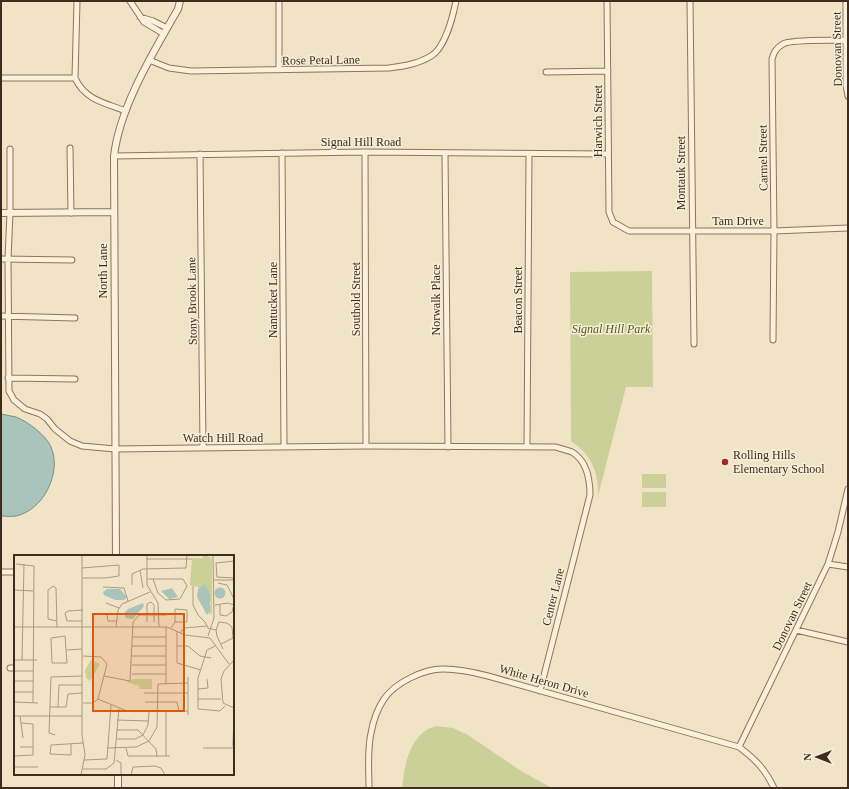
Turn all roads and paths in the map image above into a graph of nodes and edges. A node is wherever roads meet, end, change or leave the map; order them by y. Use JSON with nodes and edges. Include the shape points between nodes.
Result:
{"nodes":[{"id":1,"x":77,"y":1,"type":"edge"},
{"id":2,"x":130,"y":1,"type":"edge"},
{"id":3,"x":180,"y":1,"type":"edge"},
{"id":4,"x":279,"y":1,"type":"edge"},
{"id":5,"x":456,"y":1,"type":"edge"},
{"id":6,"x":607,"y":1,"type":"edge"},
{"id":7,"x":690,"y":1,"type":"edge"},
{"id":8,"x":846,"y":1,"type":"edge"},
{"id":9,"x":166,"y":31,"type":"junction"},
{"id":10,"x":846,"y":40,"type":"junction"},
{"id":11,"x":149,"y":60,"type":"junction"},
{"id":12,"x":279,"y":70,"type":"junction"},
{"id":13,"x":608,"y":71,"type":"junction"},
{"id":14,"x":546,"y":72,"type":"dead end"},
{"id":15,"x":1,"y":78,"type":"edge"},
{"id":16,"x":75,"y":78,"type":"junction"},
{"id":17,"x":848,"y":96,"type":"edge"},
{"id":18,"x":126,"y":111,"type":"junction"},
{"id":19,"x":70,"y":148,"type":"dead end"},
{"id":20,"x":10,"y":149,"type":"dead end"},
{"id":21,"x":365,"y":152,"type":"junction"},
{"id":22,"x":282,"y":153,"type":"junction"},
{"id":23,"x":445,"y":153,"type":"junction"},
{"id":24,"x":200,"y":154,"type":"junction"},
{"id":25,"x":529,"y":154,"type":"junction"},
{"id":26,"x":608,"y":154,"type":"junction"},
{"id":27,"x":114,"y":156,"type":"junction"},
{"id":28,"x":114,"y":212,"type":"junction"},
{"id":29,"x":1,"y":213,"type":"edge"},
{"id":30,"x":10,"y":213,"type":"junction"},
{"id":31,"x":71,"y":213,"type":"junction"},
{"id":32,"x":848,"y":228,"type":"edge"},
{"id":33,"x":629,"y":231,"type":"joint"},
{"id":34,"x":692,"y":231,"type":"junction"},
{"id":35,"x":774,"y":231,"type":"junction"},
{"id":36,"x":1,"y":259,"type":"edge"},
{"id":37,"x":8,"y":259,"type":"junction"},
{"id":38,"x":72,"y":260,"type":"dead end"},
{"id":39,"x":1,"y":316,"type":"edge"},
{"id":40,"x":8,"y":316,"type":"junction"},
{"id":41,"x":75,"y":318,"type":"dead end"},
{"id":42,"x":773,"y":340,"type":"dead end"},
{"id":43,"x":694,"y":344,"type":"dead end"},
{"id":44,"x":8,"y":378,"type":"junction"},
{"id":45,"x":74,"y":379,"type":"dead end"},
{"id":46,"x":366,"y":446,"type":"junction"},
{"id":47,"x":527,"y":446,"type":"junction"},
{"id":48,"x":284,"y":447,"type":"junction"},
{"id":49,"x":448,"y":447,"type":"junction"},
{"id":50,"x":203,"y":448,"type":"junction"},
{"id":51,"x":115,"y":449,"type":"junction"},
{"id":52,"x":848,"y":489,"type":"edge"},
{"id":53,"x":586,"y":509,"type":"joint"},
{"id":54,"x":116,"y":555,"type":"edge"},
{"id":55,"x":828,"y":564,"type":"junction"},
{"id":56,"x":848,"y":567,"type":"edge"},
{"id":57,"x":1,"y":572,"type":"edge"},
{"id":58,"x":14,"y":572,"type":"edge"},
{"id":59,"x":796,"y":630,"type":"junction"},
{"id":60,"x":848,"y":642,"type":"edge"},
{"id":61,"x":540,"y":691,"type":"junction"},
{"id":62,"x":739,"y":747,"type":"junction"},
{"id":63,"x":118,"y":775,"type":"edge"},
{"id":64,"x":118,"y":788,"type":"edge"},
{"id":65,"x":369,"y":788,"type":"edge"},
{"id":66,"x":774,"y":788,"type":"edge"}],
"edges":[{"from":1,"to":16,"type":"street"},
{"from":2,"to":9,"type":"street","via":[[140,17],[154,21]]},
{"from":3,"to":9,"type":"street","name":"North Lane"},
{"from":4,"to":12,"type":"street"},
{"from":5,"to":12,"type":"street","name":"Rose Petal Lane","via":[[452,19],[440,45],[432,56],[418,63],[389,68]]},
{"from":6,"to":13,"type":"street","name":"Harwich Street"},
{"from":7,"to":34,"type":"street","name":"Montauk Street"},
{"from":8,"to":10,"type":"street","name":"Donovan Street"},
{"from":9,"to":11,"type":"street","name":"North Lane"},
{"from":10,"to":17,"type":"street","name":"Donovan Street"},
{"from":10,"to":35,"type":"street","name":"Carmel Street","via":[[784,43],[774,51]]},
{"from":11,"to":12,"type":"street","name":"Rose Petal Lane","via":[[169,68],[191,71]]},
{"from":11,"to":18,"type":"street","name":"North Lane"},
{"from":13,"to":14,"type":"street"},
{"from":13,"to":26,"type":"street","name":"Harwich Street"},
{"from":15,"to":16,"type":"street"},
{"from":16,"to":18,"type":"street","via":[[86,94]]},
{"from":18,"to":27,"type":"street","name":"North Lane","via":[[118,130]]},
{"from":19,"to":31,"type":"street"},
{"from":20,"to":30,"type":"street","name":"Watch Hill Road"},
{"from":21,"to":22,"type":"street","name":"Signal Hill Road"},
{"from":21,"to":23,"type":"street","name":"Signal Hill Road"},
{"from":21,"to":46,"type":"street","name":"Southold Street"},
{"from":22,"to":24,"type":"street","name":"Signal Hill Road"},
{"from":22,"to":48,"type":"street","name":"Nantucket Lane"},
{"from":23,"to":25,"type":"street","name":"Signal Hill Road"},
{"from":23,"to":49,"type":"street","name":"Norwalk Place"},
{"from":24,"to":27,"type":"street","name":"Signal Hill Road"},
{"from":24,"to":50,"type":"street","name":"Stony Brook Lane"},
{"from":25,"to":26,"type":"street","name":"Signal Hill Road"},
{"from":25,"to":47,"type":"street","name":"Beacon Street"},
{"from":26,"to":33,"type":"street","name":"Harwich Street","via":[[609,212],[613,222]]},
{"from":27,"to":28,"type":"street","name":"North Lane"},
{"from":28,"to":31,"type":"street"},
{"from":28,"to":51,"type":"street","name":"North Lane"},
{"from":29,"to":30,"type":"street"},
{"from":30,"to":31,"type":"street"},
{"from":30,"to":37,"type":"street","name":"Watch Hill Road"},
{"from":32,"to":35,"type":"street","name":"Tam Drive"},
{"from":33,"to":34,"type":"street","name":"Tam Drive"},
{"from":34,"to":35,"type":"street","name":"Tam Drive"},
{"from":34,"to":43,"type":"street","name":"Montauk Street"},
{"from":35,"to":42,"type":"street","name":"Carmel Street"},
{"from":36,"to":37,"type":"street"},
{"from":37,"to":38,"type":"street"},
{"from":37,"to":40,"type":"street","name":"Watch Hill Road"},
{"from":39,"to":40,"type":"street"},
{"from":40,"to":41,"type":"street"},
{"from":40,"to":44,"type":"street","name":"Watch Hill Road"},
{"from":44,"to":45,"type":"street"},
{"from":44,"to":51,"type":"street","name":"Watch Hill Road","via":[[9,391],[14,400],[25,409],[47,419],[70,441],[82,446]]},
{"from":46,"to":48,"type":"street","name":"Watch Hill Road"},
{"from":46,"to":49,"type":"street","name":"Watch Hill Road"},
{"from":47,"to":49,"type":"street","name":"Watch Hill Road"},
{"from":47,"to":53,"type":"street","name":"Watch Hill Road","via":[[556,447],[571,452],[584,463],[590,481]]},
{"from":48,"to":50,"type":"street","name":"Watch Hill Road"},
{"from":50,"to":51,"type":"street","name":"Watch Hill Road"},
{"from":51,"to":54,"type":"street","name":"North Lane"},
{"from":52,"to":55,"type":"street","name":"Donovan Street"},
{"from":53,"to":61,"type":"street","name":"Center Lane"},
{"from":55,"to":56,"type":"street"},
{"from":55,"to":59,"type":"street","name":"Donovan Street"},
{"from":57,"to":58,"type":"street"},
{"from":59,"to":60,"type":"street"},
{"from":59,"to":62,"type":"street","name":"Donovan Street"},
{"from":61,"to":62,"type":"street","name":"White Heron Drive"},
{"from":61,"to":65,"type":"street","name":"White Heron Drive","via":[[467,671],[441,669],[412,677],[398,685],[384,699],[374,720],[369,747]]},
{"from":62,"to":66,"type":"street","name":"White Heron Drive","via":[[756,760],[768,774]]},
{"from":63,"to":64,"type":"street"}]}
